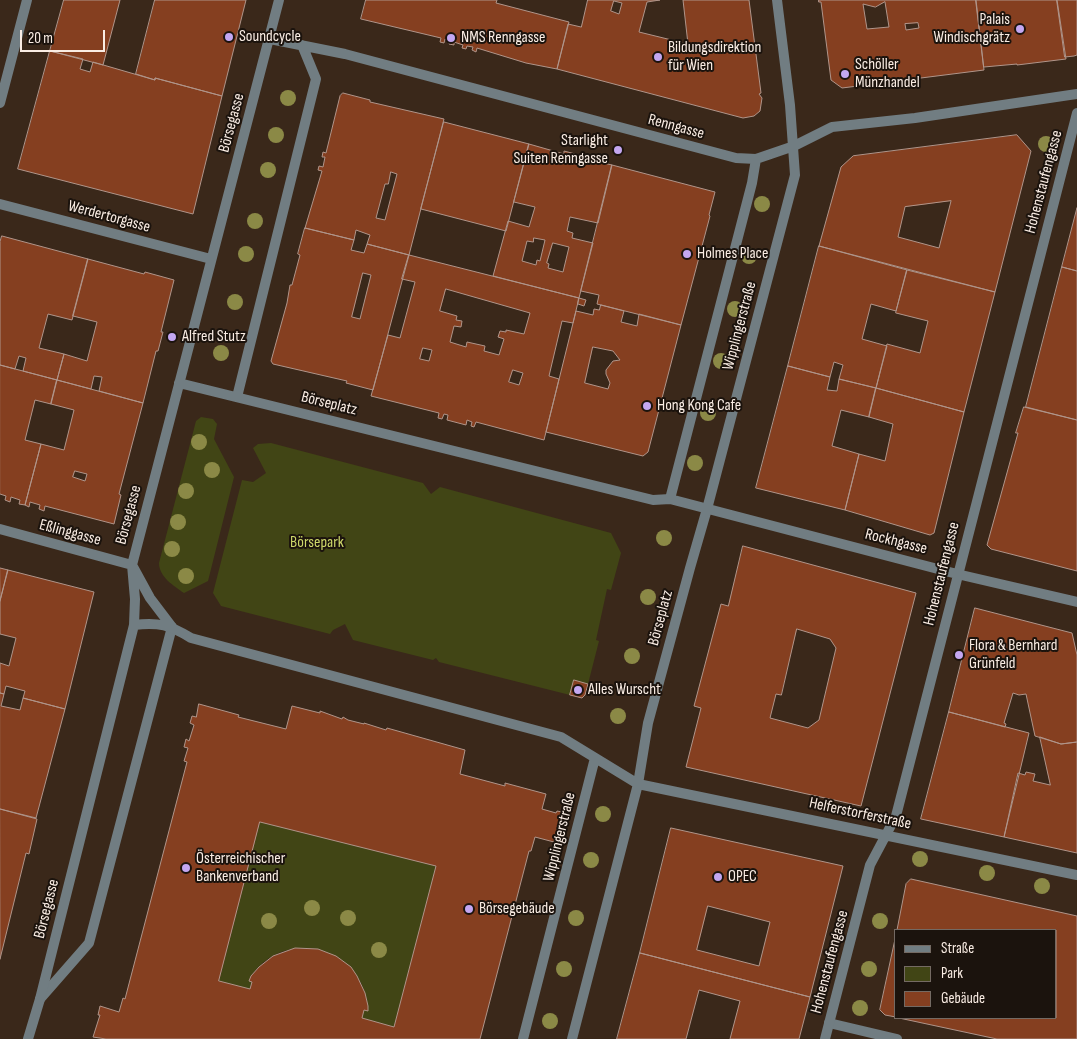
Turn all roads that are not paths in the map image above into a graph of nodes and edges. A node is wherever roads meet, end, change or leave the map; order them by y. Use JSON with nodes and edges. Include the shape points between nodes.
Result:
{"nodes":[{"id":1,"x":27,"y":0,"type":"edge"},
{"id":2,"x":279,"y":0,"type":"edge"},
{"id":3,"x":777,"y":0,"type":"edge"},
{"id":4,"x":270,"y":38,"type":"junction"},
{"id":5,"x":302,"y":45,"type":"junction"},
{"id":6,"x":1077,"y":94,"type":"edge"},
{"id":7,"x":0,"y":103,"type":"edge"},
{"id":8,"x":1077,"y":113,"type":"edge"},
{"id":9,"x":794,"y":146,"type":"junction"},
{"id":10,"x":756,"y":159,"type":"junction"},
{"id":11,"x":0,"y":204,"type":"edge"},
{"id":12,"x":211,"y":259,"type":"junction"},
{"id":13,"x":179,"y":383,"type":"junction"},
{"id":14,"x":237,"y":398,"type":"junction"},
{"id":15,"x":670,"y":499,"type":"junction"},
{"id":16,"x":707,"y":509,"type":"junction"},
{"id":17,"x":0,"y":529,"type":"edge"},
{"id":18,"x":132,"y":564,"type":"junction"},
{"id":19,"x":957,"y":574,"type":"junction"},
{"id":20,"x":1077,"y":602,"type":"edge"},
{"id":21,"x":134,"y":625,"type":"junction"},
{"id":22,"x":172,"y":626,"type":"junction"},
{"id":23,"x":595,"y":758,"type":"junction"},
{"id":24,"x":638,"y":784,"type":"junction"},
{"id":25,"x":887,"y":835,"type":"junction"},
{"id":26,"x":1077,"y":875,"type":"edge"},
{"id":27,"x":40,"y":999,"type":"junction"},
{"id":28,"x":829,"y":1023,"type":"junction"},
{"id":29,"x":827,"y":1038,"type":"edge"},
{"id":30,"x":28,"y":1039,"type":"edge"},
{"id":31,"x":523,"y":1039,"type":"edge"},
{"id":32,"x":572,"y":1039,"type":"edge"},
{"id":33,"x":897,"y":1039,"type":"edge"}],
"edges":[{"from":1,"to":7,"type":"street"},
{"from":2,"to":4,"type":"street","name":"Börsegasse"},
{"from":3,"to":9,"type":"street","name":"Wipplingerstraße"},
{"from":4,"to":5,"type":"street","name":"Renngasse"},
{"from":4,"to":12,"type":"street","name":"Börsegasse"},
{"from":5,"to":10,"type":"street","name":"Renngasse","via":[[736,158]]},
{"from":5,"to":14,"type":"street","via":[[316,79]]},
{"from":6,"to":9,"type":"street","name":"Renngasse","via":[[832,127]]},
{"from":8,"to":19,"type":"street","name":"Hohenstaufengasse"},
{"from":9,"to":10,"type":"street","name":"Renngasse"},
{"from":9,"to":16,"type":"street","name":"Wipplingerstraße","via":[[795,175]]},
{"from":10,"to":15,"type":"street","name":"Wipplingerstraße"},
{"from":11,"to":12,"type":"street","name":"Werdertorgasse"},
{"from":12,"to":13,"type":"street","name":"Börsegasse"},
{"from":13,"to":14,"type":"street","name":"Börseplatz"},
{"from":13,"to":18,"type":"street","name":"Börsegasse"},
{"from":14,"to":15,"type":"street","name":"Börseplatz","via":[[652,500]]},
{"from":15,"to":16,"type":"street","name":"Börseplatz"},
{"from":16,"to":19,"type":"street","name":"Rockhgasse"},
{"from":16,"to":24,"type":"street","name":"Börseplatz","via":[[648,723]]},
{"from":17,"to":18,"type":"street","name":"Eßlinggasse"},
{"from":18,"to":21,"type":"street","name":"Börsegasse","via":[[136,599]]},
{"from":18,"to":22,"type":"street","via":[[150,598]]},
{"from":19,"to":20,"type":"street","name":"Rockhgasse"},
{"from":19,"to":25,"type":"street","name":"Hohenstaufengasse","via":[[896,816]]},
{"from":21,"to":22,"type":"street","via":[[152,622]]},
{"from":21,"to":27,"type":"street","name":"Börsegasse"},
{"from":22,"to":23,"type":"street","via":[[191,638],[561,737]]},
{"from":22,"to":27,"type":"street","via":[[89,943]]},
{"from":23,"to":24,"type":"street"},
{"from":23,"to":31,"type":"street","name":"Wipplingerstraße"},
{"from":24,"to":25,"type":"street","name":"Helferstorferstraße"},
{"from":24,"to":32,"type":"street"},
{"from":25,"to":26,"type":"street","name":"Helferstorferstraße"},
{"from":25,"to":28,"type":"street","name":"Hohenstaufengasse","via":[[870,865]]},
{"from":27,"to":30,"type":"street","name":"Börsegasse"},
{"from":28,"to":29,"type":"street","name":"Hohenstaufengasse"},
{"from":28,"to":33,"type":"street"}]}
